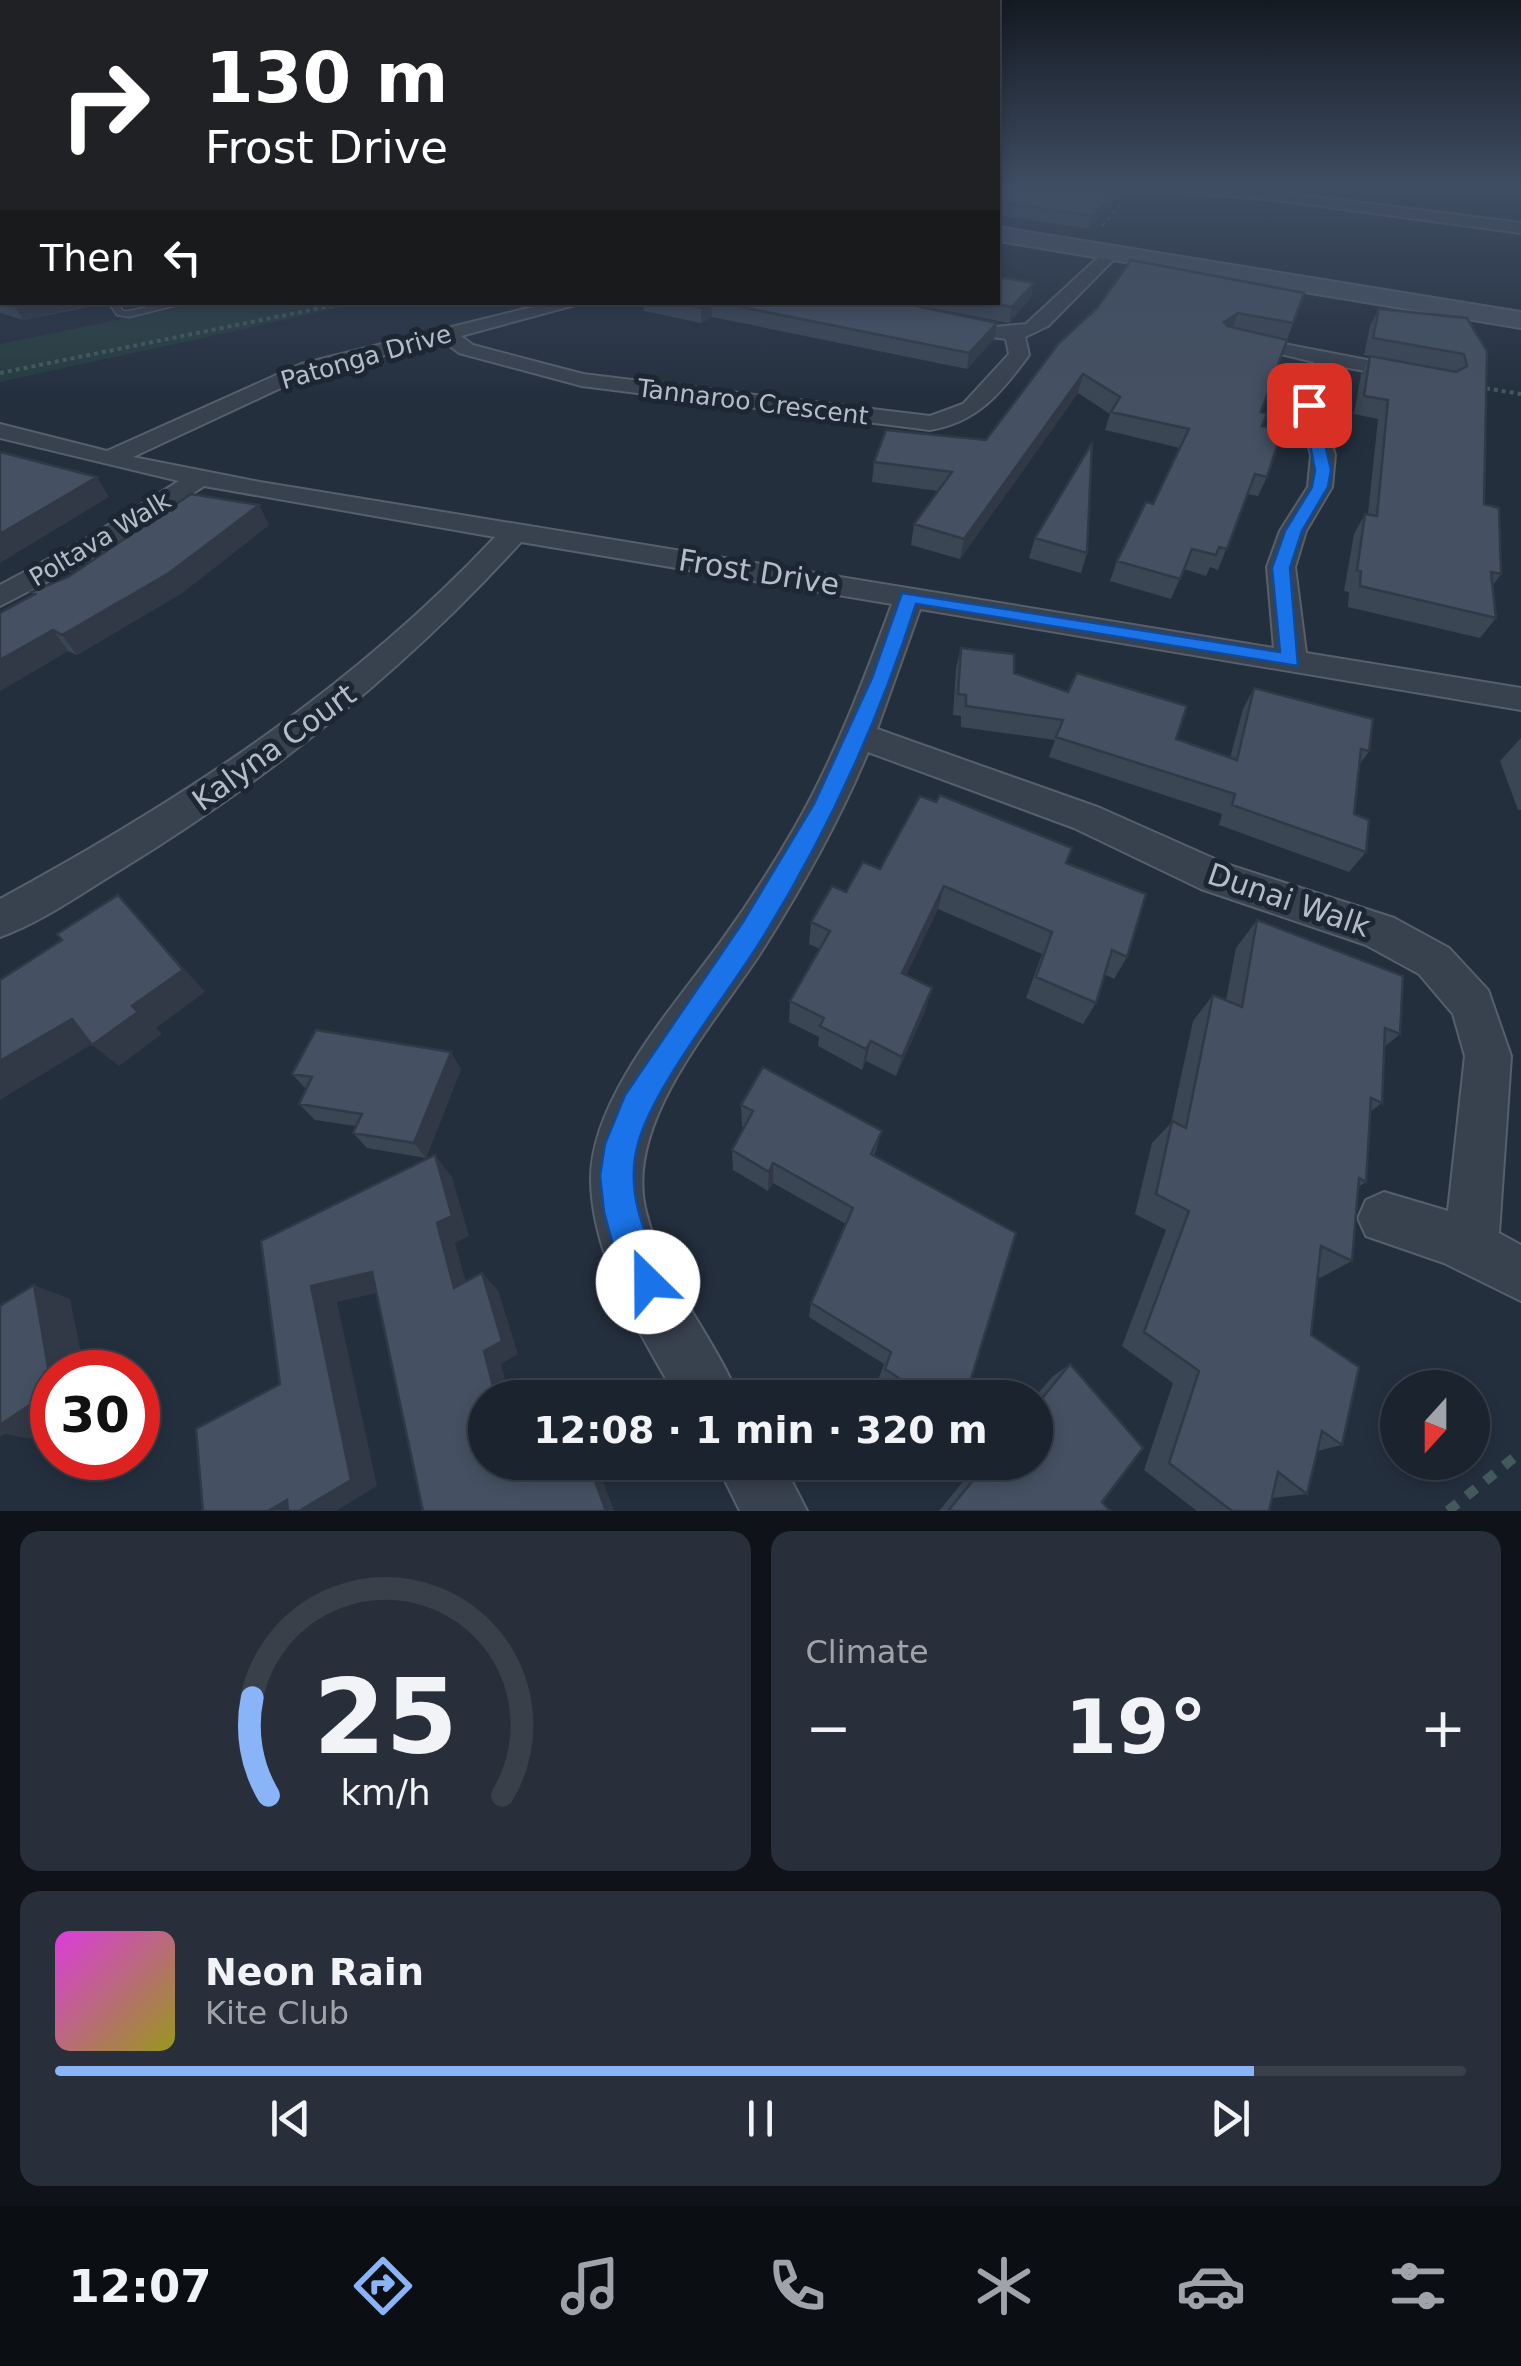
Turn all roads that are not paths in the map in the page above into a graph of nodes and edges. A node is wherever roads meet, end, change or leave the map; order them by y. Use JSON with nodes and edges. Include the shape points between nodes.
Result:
{"nodes":[{"id":1,"x":1096,"y":257,"type":"edge"},
{"id":2,"x":1154,"y":257,"type":"edge"},
{"id":3,"x":114,"y":305,"type":"edge"},
{"id":4,"x":172,"y":305,"type":"edge"},
{"id":5,"x":564,"y":305,"type":"edge"},
{"id":6,"x":1519,"y":316,"type":"edge"},
{"id":7,"x":968,"y":327,"type":"edge"},
{"id":8,"x":446,"y":334,"type":"junction"},
{"id":9,"x":1015,"y":334,"type":"junction"},
{"id":10,"x":1231,"y":340,"type":"edge"},
{"id":11,"x":1521,"y":354,"type":"edge"},
{"id":12,"x":1326,"y":357,"type":"junction"},
{"id":13,"x":1446,"y":380,"type":"edge"},
{"id":14,"x":0,"y":431,"type":"edge"},
{"id":15,"x":109,"y":460,"type":"junction"},
{"id":16,"x":198,"y":479,"type":"junction"},
{"id":17,"x":515,"y":532,"type":"junction"},
{"id":18,"x":0,"y":597,"type":"edge"},
{"id":19,"x":909,"y":597,"type":"junction"},
{"id":20,"x":1291,"y":661,"type":"junction"},
{"id":21,"x":1521,"y":699,"type":"edge"},
{"id":22,"x":859,"y":735,"type":"junction"},
{"id":23,"x":0,"y":919,"type":"edge"},
{"id":24,"x":1384,"y":1218,"type":"dead end"},
{"id":25,"x":1471,"y":1246,"type":"junction"},
{"id":26,"x":1521,"y":1274,"type":"edge"},
{"id":27,"x":700,"y":1380,"type":"edge"},
{"id":28,"x":757,"y":1480,"type":"edge"},
{"id":29,"x":774,"y":1511,"type":"edge"}],
"edges":[{"from":1,"to":9,"type":"street","via":[[1038,328]]},
{"from":2,"to":6,"type":"main road"},
{"from":3,"to":4,"type":"lane","via":[[129,314]]},
{"from":5,"to":8,"type":"street","name":"Patonga Drive"},
{"from":6,"to":11,"type":"main road"},
{"from":7,"to":9,"type":"street"},
{"from":8,"to":9,"type":"street","name":"Tannaroo Crescent","via":[[474,352],[582,380],[930,423],[970,413],[1019,355]]},
{"from":8,"to":15,"type":"street","name":"Patonga Drive","via":[[293,373]]},
{"from":10,"to":12,"type":"street"},
{"from":12,"to":13,"type":"street"},
{"from":12,"to":20,"type":"street","via":[[1309,405],[1322,455],[1320,487],[1293,531],[1281,568]]},
{"from":14,"to":15,"type":"street","name":"Frost Drive"},
{"from":15,"to":16,"type":"street","name":"Frost Drive"},
{"from":16,"to":17,"type":"street","name":"Frost Drive"},
{"from":16,"to":18,"type":"street","name":"Poltava Walk"},
{"from":17,"to":19,"type":"street","name":"Frost Drive"},
{"from":17,"to":23,"type":"street","name":"Kalyna Court","via":[[394,658],[286,744],[152,833]]},
{"from":19,"to":20,"type":"street","name":"Frost Drive"},
{"from":19,"to":22,"type":"street"},
{"from":20,"to":21,"type":"street","name":"Frost Drive"},
{"from":22,"to":25,"type":"street","name":"Dunai Walk","via":[[1087,818],[1215,876],[1378,932],[1434,962],[1472,1004],[1488,1056]]},
{"from":22,"to":27,"type":"street","via":[[792,865],[636,1106],[622,1144],[616,1176],[634,1256]]},
{"from":24,"to":25,"type":"street"},
{"from":25,"to":26,"type":"street"},
{"from":28,"to":29,"type":"street"}]}
